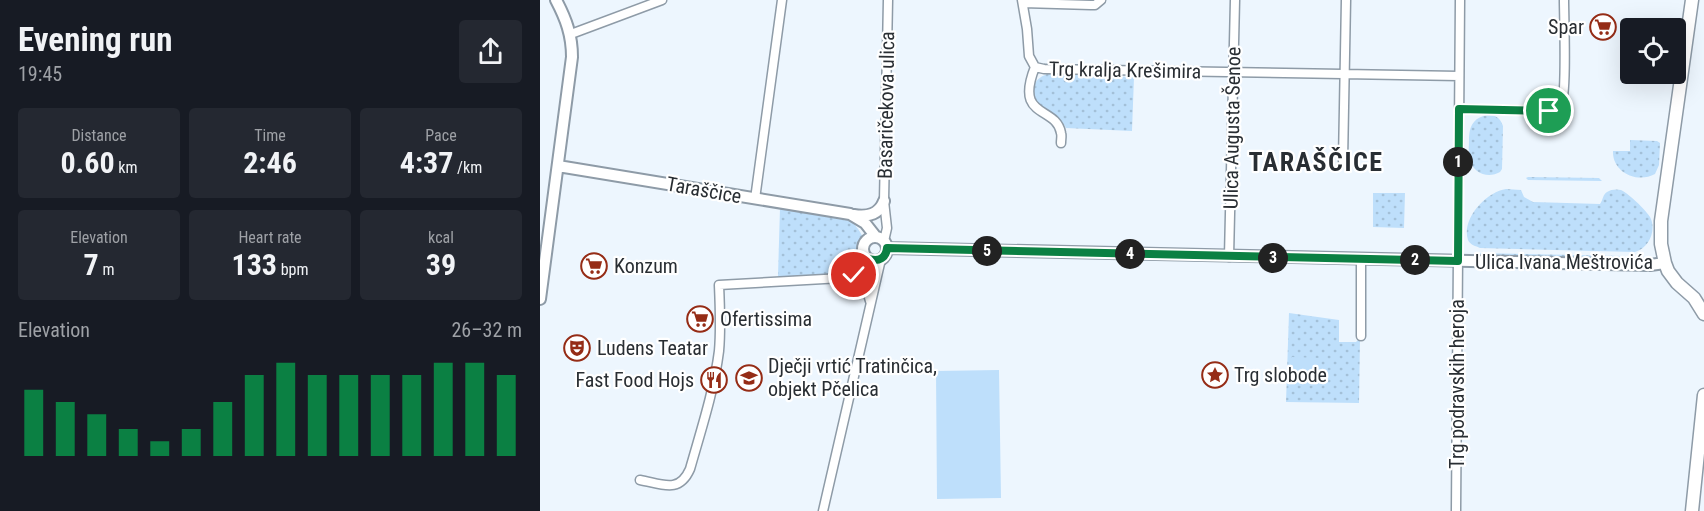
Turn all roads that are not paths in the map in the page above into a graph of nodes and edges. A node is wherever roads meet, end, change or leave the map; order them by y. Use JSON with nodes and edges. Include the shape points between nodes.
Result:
{"nodes":[{"id":1,"x":556,"y":0,"type":"edge"},
{"id":2,"x":662,"y":0,"type":"edge"},
{"id":3,"x":782,"y":0,"type":"edge"},
{"id":4,"x":888,"y":0,"type":"edge"},
{"id":5,"x":1101,"y":0,"type":"edge"},
{"id":6,"x":1235,"y":0,"type":"edge"},
{"id":7,"x":1346,"y":0,"type":"edge"},
{"id":8,"x":1460,"y":0,"type":"edge"},
{"id":9,"x":1564,"y":0,"type":"edge"},
{"id":10,"x":1692,"y":0,"type":"edge"},
{"id":11,"x":1023,"y":1,"type":"edge"},
{"id":12,"x":571,"y":34,"type":"junction"},
{"id":13,"x":1035,"y":67,"type":"junction"},
{"id":14,"x":1233,"y":71,"type":"junction"},
{"id":15,"x":1345,"y":73,"type":"junction"},
{"id":16,"x":1459,"y":76,"type":"junction"},
{"id":17,"x":1459,"y":109,"type":"junction"},
{"id":18,"x":1061,"y":143,"type":"dead end"},
{"id":19,"x":1343,"y":161,"type":"dead end"},
{"id":20,"x":558,"y":166,"type":"junction"},
{"id":21,"x":755,"y":199,"type":"junction"},
{"id":22,"x":885,"y":206,"type":"junction"},
{"id":23,"x":850,"y":214,"type":"junction"},
{"id":24,"x":879,"y":242,"type":"junction"},
{"id":25,"x":1229,"y":257,"type":"junction"},
{"id":26,"x":872,"y":258,"type":"junction"},
{"id":27,"x":1361,"y":259,"type":"junction"},
{"id":28,"x":1458,"y":261,"type":"junction"},
{"id":29,"x":1665,"y":263,"type":"junction"},
{"id":30,"x":846,"y":278,"type":"junction"},
{"id":31,"x":540,"y":299,"type":"edge"},
{"id":32,"x":870,"y":304,"type":"junction"},
{"id":33,"x":1704,"y":314,"type":"edge"},
{"id":34,"x":1361,"y":336,"type":"dead end"},
{"id":35,"x":1704,"y":395,"type":"edge"},
{"id":36,"x":640,"y":480,"type":"dead end"},
{"id":37,"x":823,"y":511,"type":"edge"},
{"id":38,"x":1456,"y":511,"type":"edge"},
{"id":39,"x":1692,"y":511,"type":"edge"}],
"edges":[{"from":1,"to":12,"type":"street"},
{"from":2,"to":12,"type":"street"},
{"from":3,"to":21,"type":"street"},
{"from":4,"to":22,"type":"street","name":"Basaričekova ulica"},
{"from":5,"to":11,"type":"street","via":[[1095,5]]},
{"from":6,"to":14,"type":"street","name":"Ulica Augusta Šenoe"},
{"from":7,"to":15,"type":"street"},
{"from":8,"to":16,"type":"street","name":"Trg podravskih heroja"},
{"from":9,"to":17,"type":"street","via":[[1564,83],[1559,108]]},
{"from":10,"to":29,"type":"main road","via":[[1661,221]]},
{"from":11,"to":13,"type":"street","via":[[1029,56]]},
{"from":12,"to":20,"type":"street","via":[[571,66]]},
{"from":13,"to":14,"type":"street","name":"Trg kralja Krešimira"},
{"from":13,"to":18,"type":"street","name":"Trg kralja Krešimira","via":[[1029,81],[1031,101],[1058,125]]},
{"from":14,"to":15,"type":"street","name":"Trg kralja Krešimira"},
{"from":14,"to":25,"type":"street","name":"Ulica Augusta Šenoe"},
{"from":15,"to":16,"type":"street","name":"Trg kralja Krešimira"},
{"from":15,"to":19,"type":"street"},
{"from":16,"to":17,"type":"street","name":"Trg podravskih heroja"},
{"from":17,"to":28,"type":"street","name":"Trg podravskih heroja"},
{"from":20,"to":21,"type":"street","name":"Taraščice"},
{"from":20,"to":31,"type":"street"},
{"from":21,"to":23,"type":"street","name":"Taraščice"},
{"from":22,"to":23,"type":"street","via":[[869,215]]},
{"from":22,"to":24,"type":"street","name":"Basaričekova ulica"},
{"from":23,"to":24,"type":"street","via":[[865,223]]},
{"from":24,"to":25,"type":"street","name":"Ulica Ivana Meštrovića"},
{"from":24,"to":26,"type":"street","via":[[886,254]]},
{"from":24,"to":26,"type":"street","via":[[864,246]]},
{"from":25,"to":27,"type":"street","name":"Ulica Ivana Meštrovića"},
{"from":26,"to":30,"type":"street","via":[[859,262]]},
{"from":26,"to":32,"type":"street"},
{"from":27,"to":28,"type":"street","name":"Ulica Ivana Meštrovića"},
{"from":27,"to":34,"type":"street"},
{"from":28,"to":29,"type":"street","name":"Ulica Ivana Meštrovića"},
{"from":28,"to":38,"type":"street","name":"Trg podravskih heroja"},
{"from":29,"to":33,"type":"main road","via":[[1672,278],[1694,298]]},
{"from":30,"to":32,"type":"street","via":[[862,285]]},
{"from":30,"to":36,"type":"street","via":[[719,285],[720,332],[715,376],[690,469],[675,486]]},
{"from":32,"to":37,"type":"street"},
{"from":35,"to":39,"type":"main road"}]}
